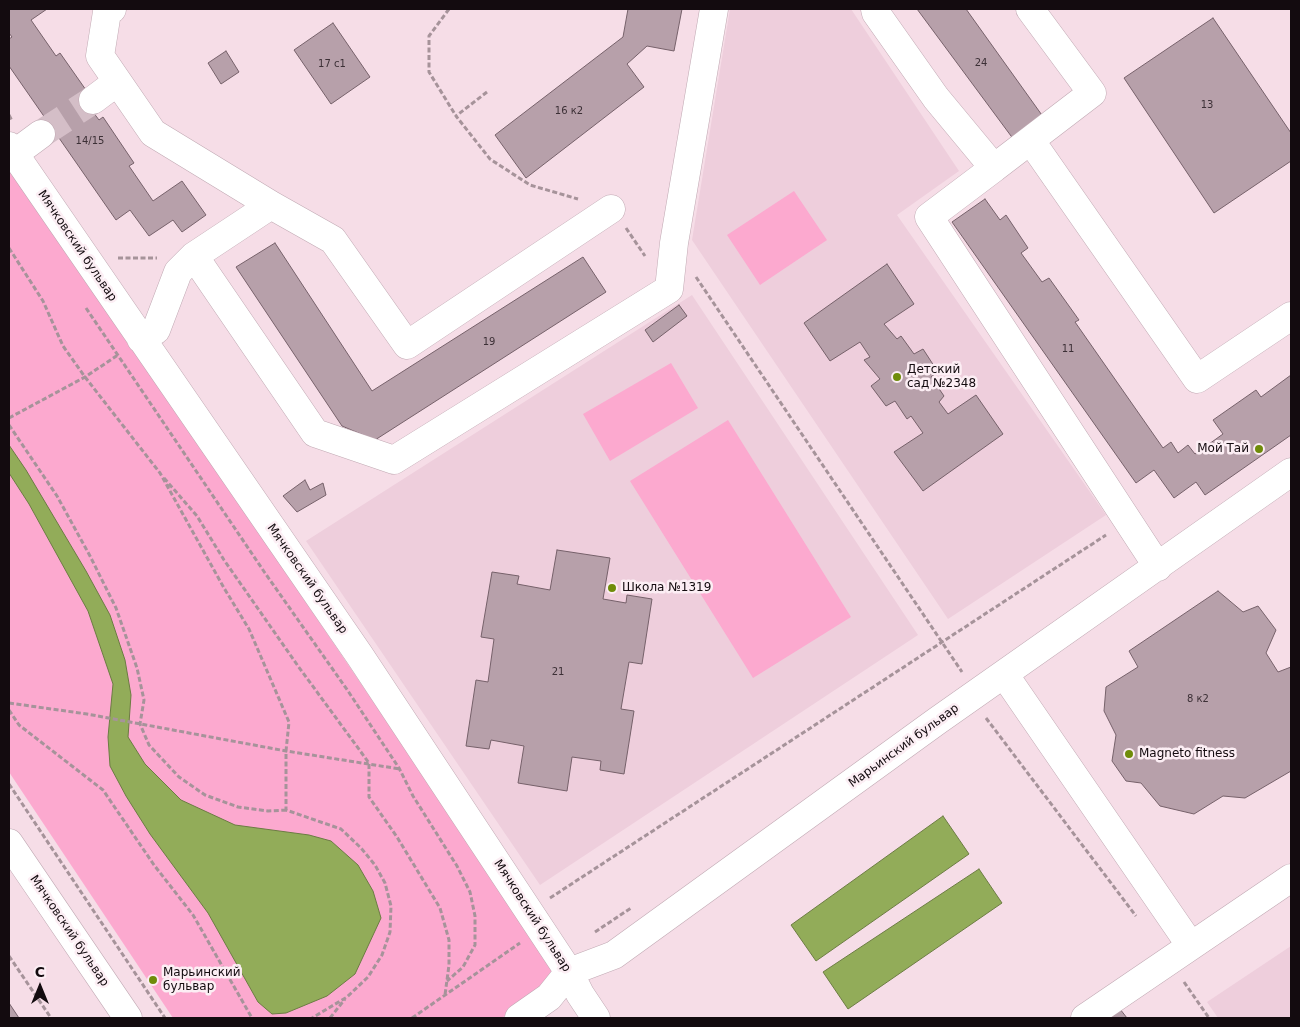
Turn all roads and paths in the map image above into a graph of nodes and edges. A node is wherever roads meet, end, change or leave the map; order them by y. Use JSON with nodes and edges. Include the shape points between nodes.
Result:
{"nodes":[{"id":1,"x":112,"y":9,"type":"edge"},
{"id":2,"x":450,"y":9,"type":"edge"},
{"id":3,"x":714,"y":9,"type":"edge"},
{"id":4,"x":875,"y":9,"type":"edge"},
{"id":5,"x":1030,"y":9,"type":"edge"},
{"id":6,"x":117,"y":82,"type":"junction"},
{"id":7,"x":487,"y":92,"type":"dead end"},
{"id":8,"x":93,"y":100,"type":"tunnel mouth"},
{"id":9,"x":456,"y":116,"type":"junction"},
{"id":10,"x":41,"y":134,"type":"tunnel mouth"},
{"id":11,"x":1031,"y":141,"type":"junction"},
{"id":12,"x":12,"y":150,"type":"edge"},
{"id":13,"x":994,"y":168,"type":"junction"},
{"id":14,"x":271,"y":205,"type":"junction"},
{"id":15,"x":611,"y":209,"type":"junction"},
{"id":16,"x":9,"y":248,"type":"edge"},
{"id":17,"x":194,"y":256,"type":"junction"},
{"id":18,"x":646,"y":257,"type":"dead end"},
{"id":19,"x":112,"y":258,"type":"dead end"},
{"id":20,"x":161,"y":258,"type":"dead end"},
{"id":21,"x":696,"y":277,"type":"dead end"},
{"id":22,"x":84,"y":304,"type":"dead end"},
{"id":23,"x":1291,"y":316,"type":"edge"},
{"id":24,"x":141,"y":340,"type":"junction"},
{"id":25,"x":118,"y":355,"type":"junction"},
{"id":26,"x":85,"y":377,"type":"junction"},
{"id":27,"x":9,"y":418,"type":"edge"},
{"id":28,"x":9,"y":425,"type":"edge"},
{"id":29,"x":156,"y":468,"type":"junction"},
{"id":30,"x":1291,"y":472,"type":"edge"},
{"id":31,"x":1128,"y":521,"type":"junction"},
{"id":32,"x":1158,"y":567,"type":"junction"},
{"id":33,"x":941,"y":642,"type":"junction"},
{"id":34,"x":1004,"y":674,"type":"junction"},
{"id":35,"x":977,"y":693,"type":"junction"},
{"id":36,"x":9,"y":703,"type":"edge"},
{"id":37,"x":9,"y":710,"type":"edge"},
{"id":38,"x":140,"y":724,"type":"junction"},
{"id":39,"x":286,"y":751,"type":"junction"},
{"id":40,"x":369,"y":763,"type":"junction"},
{"id":41,"x":399,"y":768,"type":"junction"},
{"id":42,"x":408,"y":770,"type":"dead end"},
{"id":43,"x":9,"y":784,"type":"edge"},
{"id":44,"x":286,"y":810,"type":"junction"},
{"id":45,"x":9,"y":843,"type":"edge"},
{"id":46,"x":1291,"y":878,"type":"edge"},
{"id":47,"x":550,"y":898,"type":"dead end"},
{"id":48,"x":1140,"y":922,"type":"dead end"},
{"id":49,"x":541,"y":929,"type":"junction"},
{"id":50,"x":1180,"y":954,"type":"junction"},
{"id":51,"x":9,"y":956,"type":"edge"},
{"id":52,"x":569,"y":972,"type":"junction"},
{"id":53,"x":447,"y":981,"type":"junction"},
{"id":54,"x":445,"y":995,"type":"junction"},
{"id":55,"x":347,"y":997,"type":"junction"},
{"id":56,"x":51,"y":1018,"type":"edge"},
{"id":57,"x":128,"y":1018,"type":"edge"},
{"id":58,"x":165,"y":1018,"type":"edge"},
{"id":59,"x":252,"y":1018,"type":"edge"},
{"id":60,"x":312,"y":1018,"type":"edge"},
{"id":61,"x":330,"y":1018,"type":"edge"},
{"id":62,"x":412,"y":1018,"type":"edge"},
{"id":63,"x":519,"y":1018,"type":"edge"},
{"id":64,"x":596,"y":1018,"type":"edge"},
{"id":65,"x":1084,"y":1018,"type":"edge"},
{"id":66,"x":1208,"y":1018,"type":"edge"}],
"edges":[{"from":1,"to":6,"type":"street","via":[[106,12],[100,56]]},
{"from":2,"to":9,"type":"path","via":[[430,36],[429,72]]},
{"from":3,"to":17,"type":"street","via":[[669,289],[394,460],[315,433]]},
{"from":4,"to":13,"type":"street","via":[[936,98]]},
{"from":5,"to":11,"type":"street","via":[[1092,94]]},
{"from":6,"to":8,"type":"street"},
{"from":6,"to":14,"type":"street","via":[[153,133]]},
{"from":7,"to":9,"type":"path"},
{"from":9,"to":15,"type":"path","via":[[490,159],[530,185]]},
{"from":10,"to":12,"type":"street"},
{"from":11,"to":13,"type":"street"},
{"from":11,"to":23,"type":"street","via":[[1197,379]]},
{"from":12,"to":24,"type":"street","name":"Мячковский бульвар"},
{"from":13,"to":31,"type":"street","via":[[929,218]]},
{"from":14,"to":15,"type":"street","via":[[333,240],[407,345]]},
{"from":14,"to":17,"type":"street"},
{"from":15,"to":18,"type":"path"},
{"from":16,"to":26,"type":"path","via":[[43,301],[63,346]]},
{"from":17,"to":24,"type":"street","via":[[178,272],[156,330]]},
{"from":19,"to":20,"type":"path"},
{"from":21,"to":33,"type":"path"},
{"from":22,"to":25,"type":"path"},
{"from":24,"to":25,"type":"path"},
{"from":24,"to":49,"type":"street","name":"Мячковский бульвар","via":[[354,648]]},
{"from":25,"to":26,"type":"path"},
{"from":25,"to":41,"type":"path"},
{"from":26,"to":27,"type":"path"},
{"from":26,"to":29,"type":"path"},
{"from":28,"to":38,"type":"path","via":[[57,496],[116,608],[144,700]]},
{"from":29,"to":39,"type":"path","via":[[249,629],[289,722]]},
{"from":29,"to":40,"type":"path","via":[[197,516],[224,560]]},
{"from":30,"to":32,"type":"street","name":"Марьинский бульвар"},
{"from":31,"to":32,"type":"street"},
{"from":31,"to":33,"type":"path"},
{"from":32,"to":34,"type":"street","name":"Марьинский бульвар"},
{"from":33,"to":35,"type":"path"},
{"from":33,"to":47,"type":"path"},
{"from":34,"to":35,"type":"street","name":"Марьинский бульвар"},
{"from":34,"to":50,"type":"street"},
{"from":35,"to":48,"type":"path","via":[[976,705]]},
{"from":35,"to":52,"type":"street","name":"Марьинский бульвар","via":[[614,956]]},
{"from":36,"to":38,"type":"path"},
{"from":37,"to":59,"type":"path","via":[[19,725],[103,790],[193,915]]},
{"from":38,"to":39,"type":"path"},
{"from":38,"to":44,"type":"path","via":[[149,745],[179,777],[205,795],[238,807]]},
{"from":39,"to":40,"type":"path"},
{"from":39,"to":44,"type":"path"},
{"from":40,"to":41,"type":"path"},
{"from":40,"to":53,"type":"path","via":[[369,797],[440,908],[449,940]]},
{"from":41,"to":42,"type":"path"},
{"from":41,"to":53,"type":"path","via":[[470,892],[475,916],[475,945],[464,967]]},
{"from":43,"to":58,"type":"path"},
{"from":44,"to":55,"type":"path","via":[[341,829],[375,865],[385,883],[392,906],[390,932],[382,956],[368,977]]},
{"from":45,"to":57,"type":"street","name":"Мячковский бульвар"},
{"from":46,"to":50,"type":"street"},
{"from":49,"to":52,"type":"street","name":"Мячковский бульвар"},
{"from":49,"to":54,"type":"path"},
{"from":50,"to":65,"type":"street"},
{"from":50,"to":66,"type":"path"},
{"from":51,"to":56,"type":"path"},
{"from":52,"to":63,"type":"street","via":[[549,997]]},
{"from":52,"to":64,"type":"street","name":"Мячковский бульвар"},
{"from":53,"to":54,"type":"path"},
{"from":54,"to":62,"type":"path"},
{"from":55,"to":60,"type":"path"},
{"from":55,"to":61,"type":"path"}]}
